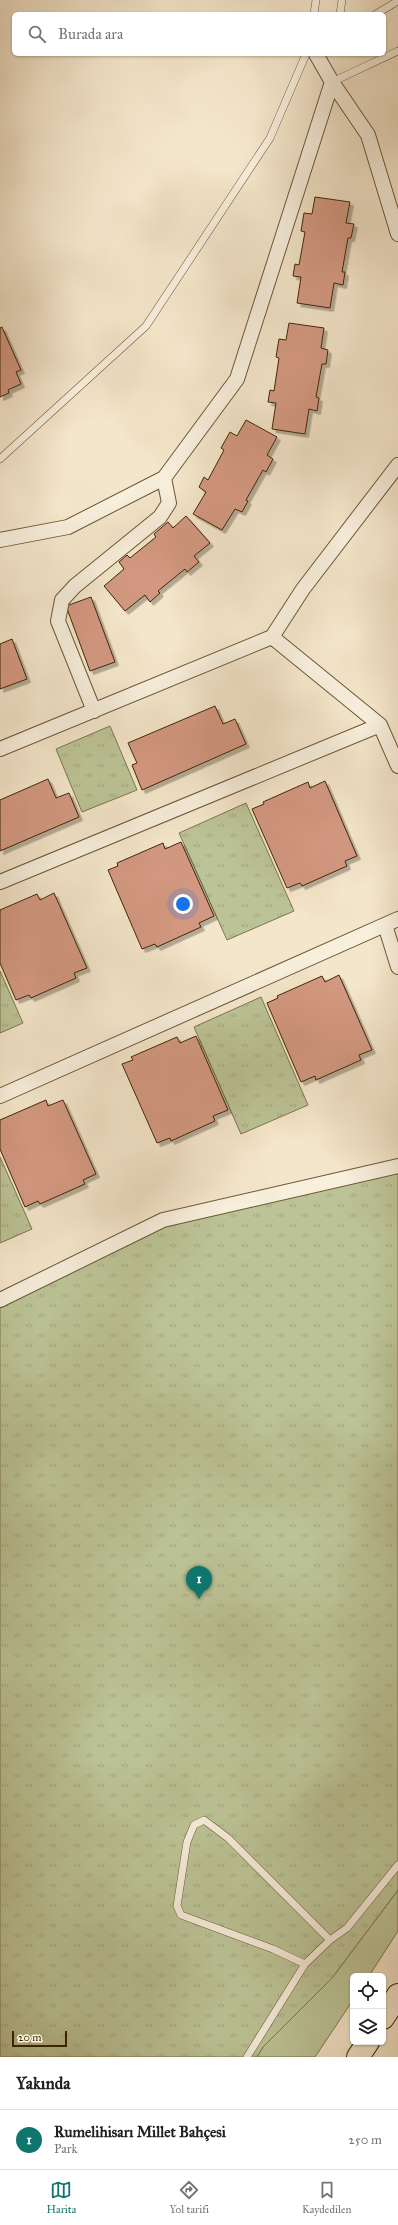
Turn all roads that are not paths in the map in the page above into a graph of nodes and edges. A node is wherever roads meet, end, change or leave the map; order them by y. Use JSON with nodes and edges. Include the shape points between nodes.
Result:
{"nodes":[{"id":1,"x":316,"y":0,"type":"edge"},
{"id":2,"x":342,"y":0,"type":"edge"},
{"id":3,"x":398,"y":1,"type":"edge"},
{"id":4,"x":314,"y":12,"type":"edge"},
{"id":5,"x":340,"y":12,"type":"edge"},
{"id":6,"x":379,"y":12,"type":"edge"},
{"id":7,"x":398,"y":51,"type":"edge"},
{"id":8,"x":305,"y":56,"type":"edge"},
{"id":9,"x":317,"y":56,"type":"edge"},
{"id":10,"x":332,"y":82,"type":"junction"},
{"id":11,"x":398,"y":234,"type":"edge"},
{"id":12,"x":0,"y":459,"type":"edge"},
{"id":13,"x":398,"y":465,"type":"edge"},
{"id":14,"x":164,"y":478,"type":"junction"},
{"id":15,"x":0,"y":540,"type":"edge"},
{"id":16,"x":272,"y":637,"type":"junction"},
{"id":17,"x":94,"y":711,"type":"junction"},
{"id":18,"x":380,"y":724,"type":"junction"},
{"id":19,"x":0,"y":749,"type":"edge"},
{"id":20,"x":398,"y":766,"type":"edge"},
{"id":21,"x":0,"y":882,"type":"edge"},
{"id":22,"x":392,"y":922,"type":"edge"},
{"id":23,"x":398,"y":966,"type":"edge"},
{"id":24,"x":0,"y":1096,"type":"edge"},
{"id":25,"x":398,"y":1166,"type":"edge"},
{"id":26,"x":0,"y":1300,"type":"edge"},
{"id":27,"x":398,"y":1865,"type":"edge"},
{"id":28,"x":330,"y":1940,"type":"junction"},
{"id":29,"x":305,"y":1964,"type":"junction"},
{"id":30,"x":398,"y":1995,"type":"edge"},
{"id":31,"x":386,"y":2013,"type":"edge"},
{"id":32,"x":366,"y":2045,"type":"edge"},
{"id":33,"x":247,"y":2057,"type":"edge"},
{"id":34,"x":358,"y":2057,"type":"edge"}],
"edges":[{"from":1,"to":4,"type":"lane"},
{"from":2,"to":5,"type":"lane"},
{"from":3,"to":6,"type":"lane"},
{"from":7,"to":10,"type":"lane"},
{"from":8,"to":12,"type":"lane","via":[[270,138],[146,326]]},
{"from":9,"to":10,"type":"street"},
{"from":10,"to":11,"type":"street","via":[[368,135]]},
{"from":10,"to":14,"type":"street","via":[[237,379]]},
{"from":13,"to":16,"type":"street","via":[[303,589]]},
{"from":14,"to":15,"type":"street","via":[[68,527]]},
{"from":14,"to":17,"type":"street","via":[[169,503],[160,518],[75,586],[62,600],[58,621]]},
{"from":16,"to":17,"type":"street"},
{"from":16,"to":18,"type":"street"},
{"from":17,"to":19,"type":"street"},
{"from":18,"to":20,"type":"street"},
{"from":18,"to":21,"type":"street"},
{"from":22,"to":23,"type":"street"},
{"from":22,"to":24,"type":"street"},
{"from":25,"to":26,"type":"street","via":[[163,1220]]},
{"from":27,"to":28,"type":"lane","via":[[347,1928]]},
{"from":28,"to":29,"type":"lane"},
{"from":28,"to":29,"type":"lane","via":[[228,1838],[204,1820],[194,1825],[187,1842],[176,1906],[180,1915],[273,1949]]},
{"from":29,"to":33,"type":"lane"},
{"from":30,"to":31,"type":"main road"},
{"from":32,"to":34,"type":"main road"}]}
